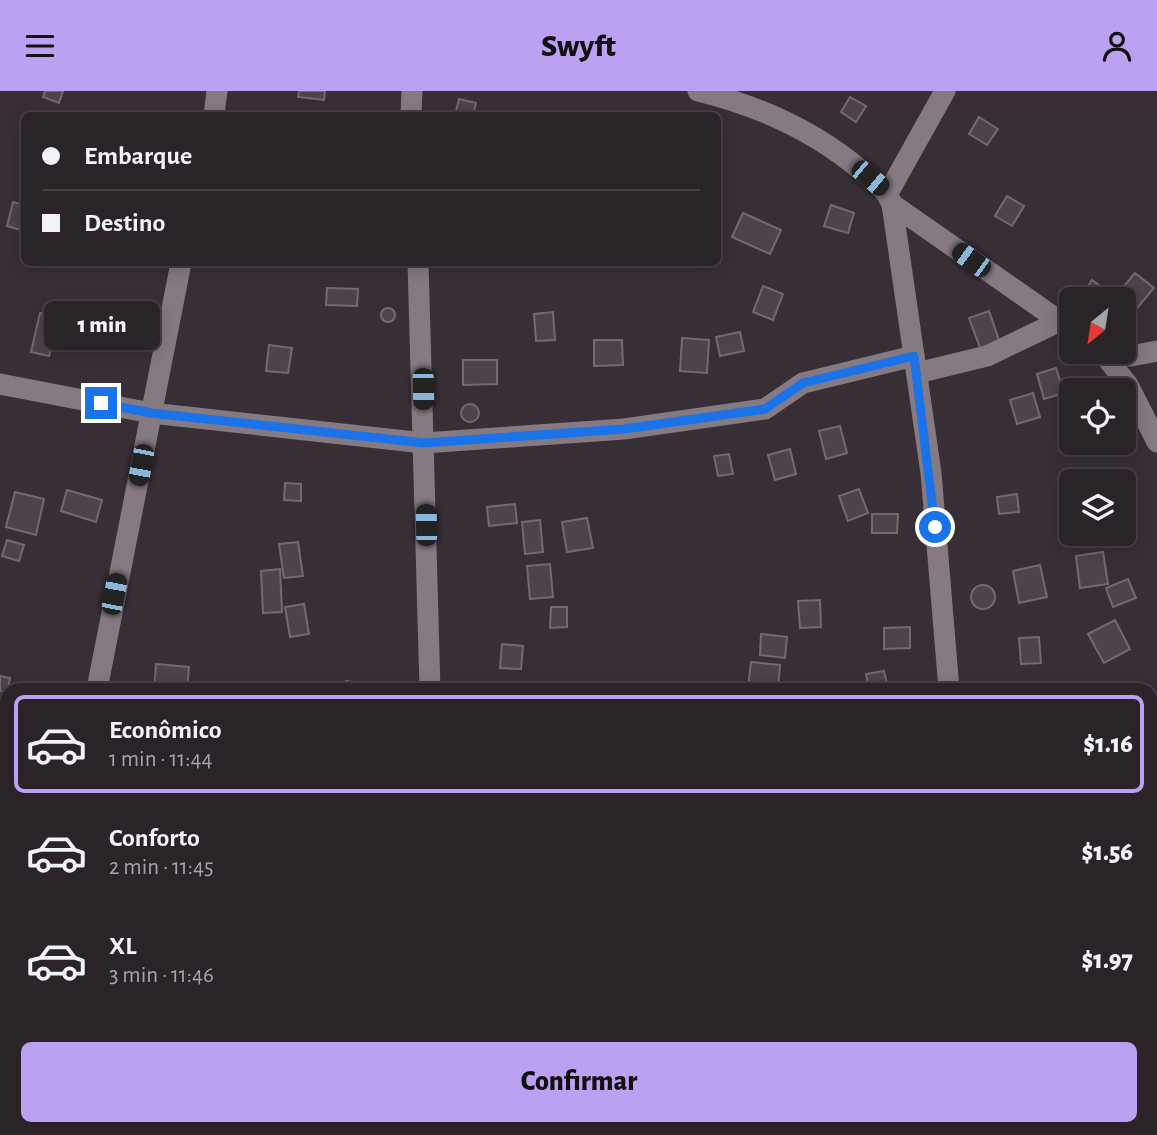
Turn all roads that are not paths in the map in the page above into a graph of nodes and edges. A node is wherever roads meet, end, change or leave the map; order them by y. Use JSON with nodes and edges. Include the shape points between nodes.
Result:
{"nodes":[{"id":1,"x":217,"y":91,"type":"edge"},
{"id":2,"x":412,"y":91,"type":"edge"},
{"id":3,"x":698,"y":91,"type":"edge"},
{"id":4,"x":945,"y":91,"type":"edge"},
{"id":5,"x":214,"y":112,"type":"edge"},
{"id":6,"x":411,"y":112,"type":"edge"},
{"id":7,"x":890,"y":198,"type":"junction"},
{"id":8,"x":180,"y":266,"type":"edge"},
{"id":9,"x":418,"y":266,"type":"edge"},
{"id":10,"x":1059,"y":321,"type":"edge"},
{"id":11,"x":1059,"y":327,"type":"edge"},
{"id":12,"x":1157,"y":351,"type":"edge"},
{"id":13,"x":1136,"y":355,"type":"edge"},
{"id":14,"x":1113,"y":364,"type":"edge"},
{"id":15,"x":915,"y":365,"type":"junction"},
{"id":16,"x":0,"y":384,"type":"edge"},
{"id":17,"x":151,"y":413,"type":"junction"},
{"id":18,"x":1157,"y":442,"type":"edge"},
{"id":19,"x":424,"y":443,"type":"junction"},
{"id":20,"x":98,"y":683,"type":"edge"},
{"id":21,"x":430,"y":683,"type":"edge"},
{"id":22,"x":948,"y":683,"type":"edge"}],
"edges":[{"from":1,"to":5,"type":"street"},
{"from":2,"to":6,"type":"street"},
{"from":3,"to":7,"type":"street","via":[[782,117],[836,149]]},
{"from":4,"to":7,"type":"street"},
{"from":7,"to":10,"type":"street"},
{"from":7,"to":15,"type":"street"},
{"from":8,"to":17,"type":"street"},
{"from":9,"to":19,"type":"street"},
{"from":11,"to":15,"type":"street","via":[[987,356]]},
{"from":12,"to":13,"type":"street"},
{"from":14,"to":18,"type":"street"},
{"from":15,"to":19,"type":"street","via":[[803,383],[765,409],[624,429]]},
{"from":15,"to":22,"type":"street","via":[[931,473]]},
{"from":16,"to":17,"type":"street"},
{"from":17,"to":19,"type":"street"},
{"from":17,"to":20,"type":"street"},
{"from":19,"to":21,"type":"street"}]}
